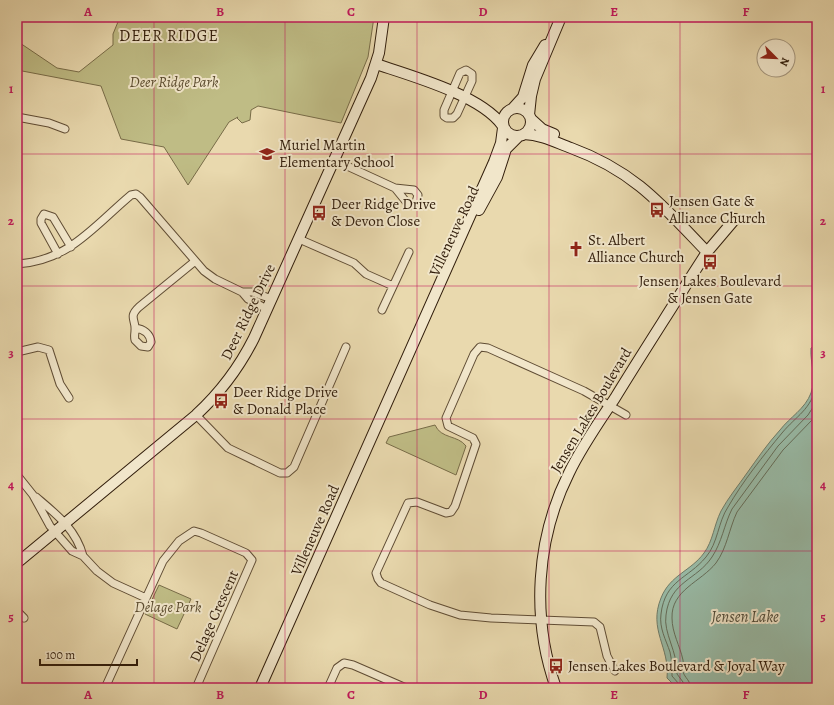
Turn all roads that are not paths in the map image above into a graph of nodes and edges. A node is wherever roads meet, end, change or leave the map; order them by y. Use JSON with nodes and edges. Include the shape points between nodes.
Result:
{"nodes":[{"id":1,"x":384,"y":17,"type":"edge"},
{"id":2,"x":561,"y":17,"type":"edge"},
{"id":3,"x":555,"y":28,"type":"junction"},
{"id":4,"x":376,"y":64,"type":"junction"},
{"id":5,"x":452,"y":92,"type":"junction"},
{"id":6,"x":464,"y":98,"type":"junction"},
{"id":7,"x":483,"y":106,"type":"junction"},
{"id":8,"x":511,"y":108,"type":"junction"},
{"id":9,"x":17,"y":117,"type":"edge"},
{"id":10,"x":530,"y":117,"type":"junction"},
{"id":11,"x":503,"y":127,"type":"junction"},
{"id":12,"x":65,"y":129,"type":"dead end"},
{"id":13,"x":522,"y":135,"type":"junction"},
{"id":14,"x":582,"y":151,"type":"junction"},
{"id":15,"x":334,"y":160,"type":"junction"},
{"id":16,"x":395,"y":188,"type":"dead end"},
{"id":17,"x":735,"y":219,"type":"dead end"},
{"id":18,"x":299,"y":238,"type":"junction"},
{"id":19,"x":71,"y":247,"type":"junction"},
{"id":20,"x":409,"y":252,"type":"dead end"},
{"id":21,"x":707,"y":252,"type":"junction"},
{"id":22,"x":58,"y":254,"type":"junction"},
{"id":23,"x":194,"y":262,"type":"junction"},
{"id":24,"x":17,"y":264,"type":"edge"},
{"id":25,"x":393,"y":286,"type":"junction"},
{"id":26,"x":242,"y":292,"type":"junction"},
{"id":27,"x":272,"y":298,"type":"junction"},
{"id":28,"x":267,"y":309,"type":"junction"},
{"id":29,"x":382,"y":310,"type":"dead end"},
{"id":30,"x":136,"y":328,"type":"dead end"},
{"id":31,"x":346,"y":347,"type":"dead end"},
{"id":32,"x":17,"y":352,"type":"edge"},
{"id":33,"x":396,"y":384,"type":"junction"},
{"id":34,"x":69,"y":398,"type":"dead end"},
{"id":35,"x":610,"y":405,"type":"junction"},
{"id":36,"x":196,"y":415,"type":"junction"},
{"id":37,"x":626,"y":415,"type":"dead end"},
{"id":38,"x":17,"y":475,"type":"edge"},
{"id":39,"x":33,"y":495,"type":"junction"},
{"id":40,"x":65,"y":523,"type":"junction"},
{"id":41,"x":55,"y":532,"type":"junction"},
{"id":42,"x":82,"y":556,"type":"junction"},
{"id":43,"x":17,"y":564,"type":"edge"},
{"id":44,"x":146,"y":598,"type":"junction"},
{"id":45,"x":17,"y":611,"type":"edge"},
{"id":46,"x":24,"y":618,"type":"dead end"},
{"id":47,"x":541,"y":619,"type":"junction"},
{"id":48,"x":615,"y":671,"type":"dead end"},
{"id":49,"x":105,"y":688,"type":"edge"},
{"id":50,"x":196,"y":688,"type":"edge"},
{"id":51,"x":260,"y":688,"type":"edge"},
{"id":52,"x":328,"y":688,"type":"edge"},
{"id":53,"x":406,"y":688,"type":"edge"},
{"id":54,"x":556,"y":688,"type":"edge"}],
"edges":[{"from":1,"to":4,"type":"street","name":"Deer Ridge Drive"},
{"from":2,"to":3,"type":"street"},
{"from":3,"to":8,"type":"street","via":[[533,65],[523,98]]},
{"from":3,"to":10,"type":"street","via":[[535,79]]},
{"from":4,"to":5,"type":"street"},
{"from":4,"to":15,"type":"street","name":"Deer Ridge Drive"},
{"from":5,"to":6,"type":"street"},
{"from":5,"to":6,"type":"street","via":[[444,110],[444,116],[447,118],[453,118]]},
{"from":5,"to":6,"type":"street","via":[[460,73],[466,70],[472,74],[472,80]]},
{"from":6,"to":7,"type":"street"},
{"from":7,"to":8,"type":"street"},
{"from":7,"to":11,"type":"street"},
{"from":8,"to":10,"type":"street","via":[[522,108]]},
{"from":8,"to":11,"type":"street","via":[[503,118]]},
{"from":9,"to":12,"type":"street"},
{"from":10,"to":13,"type":"street","via":[[530,128]]},
{"from":10,"to":14,"type":"street","via":[[542,129],[563,138]]},
{"from":11,"to":13,"type":"street","via":[[512,136]]},
{"from":11,"to":33,"type":"street","name":"Villeneuve Road","via":[[496,157]]},
{"from":13,"to":14,"type":"street","via":[[542,136]]},
{"from":13,"to":33,"type":"street","name":"Villeneuve Road","via":[[506,149],[494,183]]},
{"from":14,"to":21,"type":"street","via":[[635,181]]},
{"from":15,"to":16,"type":"street"},
{"from":15,"to":18,"type":"street","name":"Deer Ridge Drive"},
{"from":17,"to":21,"type":"street","name":"Jensen Lakes Boulevard"},
{"from":18,"to":25,"type":"street","via":[[354,263],[366,274]]},
{"from":18,"to":27,"type":"street","name":"Deer Ridge Drive"},
{"from":19,"to":22,"type":"street"},
{"from":19,"to":22,"type":"street","via":[[53,217],[44,214],[41,223]]},
{"from":19,"to":23,"type":"street","via":[[131,195],[136,194]]},
{"from":20,"to":25,"type":"street"},
{"from":21,"to":35,"type":"street","name":"Jensen Lakes Boulevard"},
{"from":22,"to":24,"type":"street","via":[[36,262]]},
{"from":23,"to":26,"type":"street","via":[[214,279]]},
{"from":23,"to":30,"type":"street","via":[[136,310],[132,320]]},
{"from":25,"to":29,"type":"street"},
{"from":26,"to":27,"type":"street"},
{"from":26,"to":28,"type":"street","via":[[248,299]]},
{"from":27,"to":28,"type":"street","name":"Deer Ridge Drive"},
{"from":28,"to":36,"type":"street","name":"Deer Ridge Drive","via":[[237,369],[216,396]]},
{"from":31,"to":36,"type":"street","via":[[294,467],[287,473],[280,473],[228,448]]},
{"from":32,"to":34,"type":"street","via":[[38,347],[49,350],[60,384]]},
{"from":33,"to":51,"type":"street","name":"Villeneuve Road"},
{"from":35,"to":37,"type":"street"},
{"from":35,"to":47,"type":"street","name":"Jensen Lakes Boulevard","via":[[570,471],[553,512],[542,562]]},
{"from":35,"to":47,"type":"street","via":[[488,348],[477,349],[446,418],[448,426],[473,438],[476,444],[455,506],[451,512],[446,513],[417,502],[408,503],[377,569],[381,583],[446,611],[480,618]]},
{"from":36,"to":40,"type":"street","name":"Deer Ridge Drive"},
{"from":38,"to":39,"type":"street"},
{"from":39,"to":40,"type":"street"},
{"from":39,"to":41,"type":"street"},
{"from":40,"to":41,"type":"street","name":"Deer Ridge Drive"},
{"from":40,"to":42,"type":"street","via":[[80,546]]},
{"from":41,"to":42,"type":"street","via":[[72,551]]},
{"from":41,"to":43,"type":"street","name":"Deer Ridge Drive"},
{"from":42,"to":44,"type":"street","via":[[108,580]]},
{"from":44,"to":49,"type":"street","name":"Delage Crescent"},
{"from":44,"to":50,"type":"street","name":"Delage Crescent","via":[[167,555],[191,532],[201,533],[252,558],[251,566]]},
{"from":45,"to":46,"type":"street"},
{"from":47,"to":48,"type":"street","via":[[589,620],[597,623],[607,656]]},
{"from":47,"to":54,"type":"street","name":"Jensen Lakes Boulevard","via":[[544,649]]},
{"from":52,"to":53,"type":"street","via":[[338,668],[347,663]]}]}
